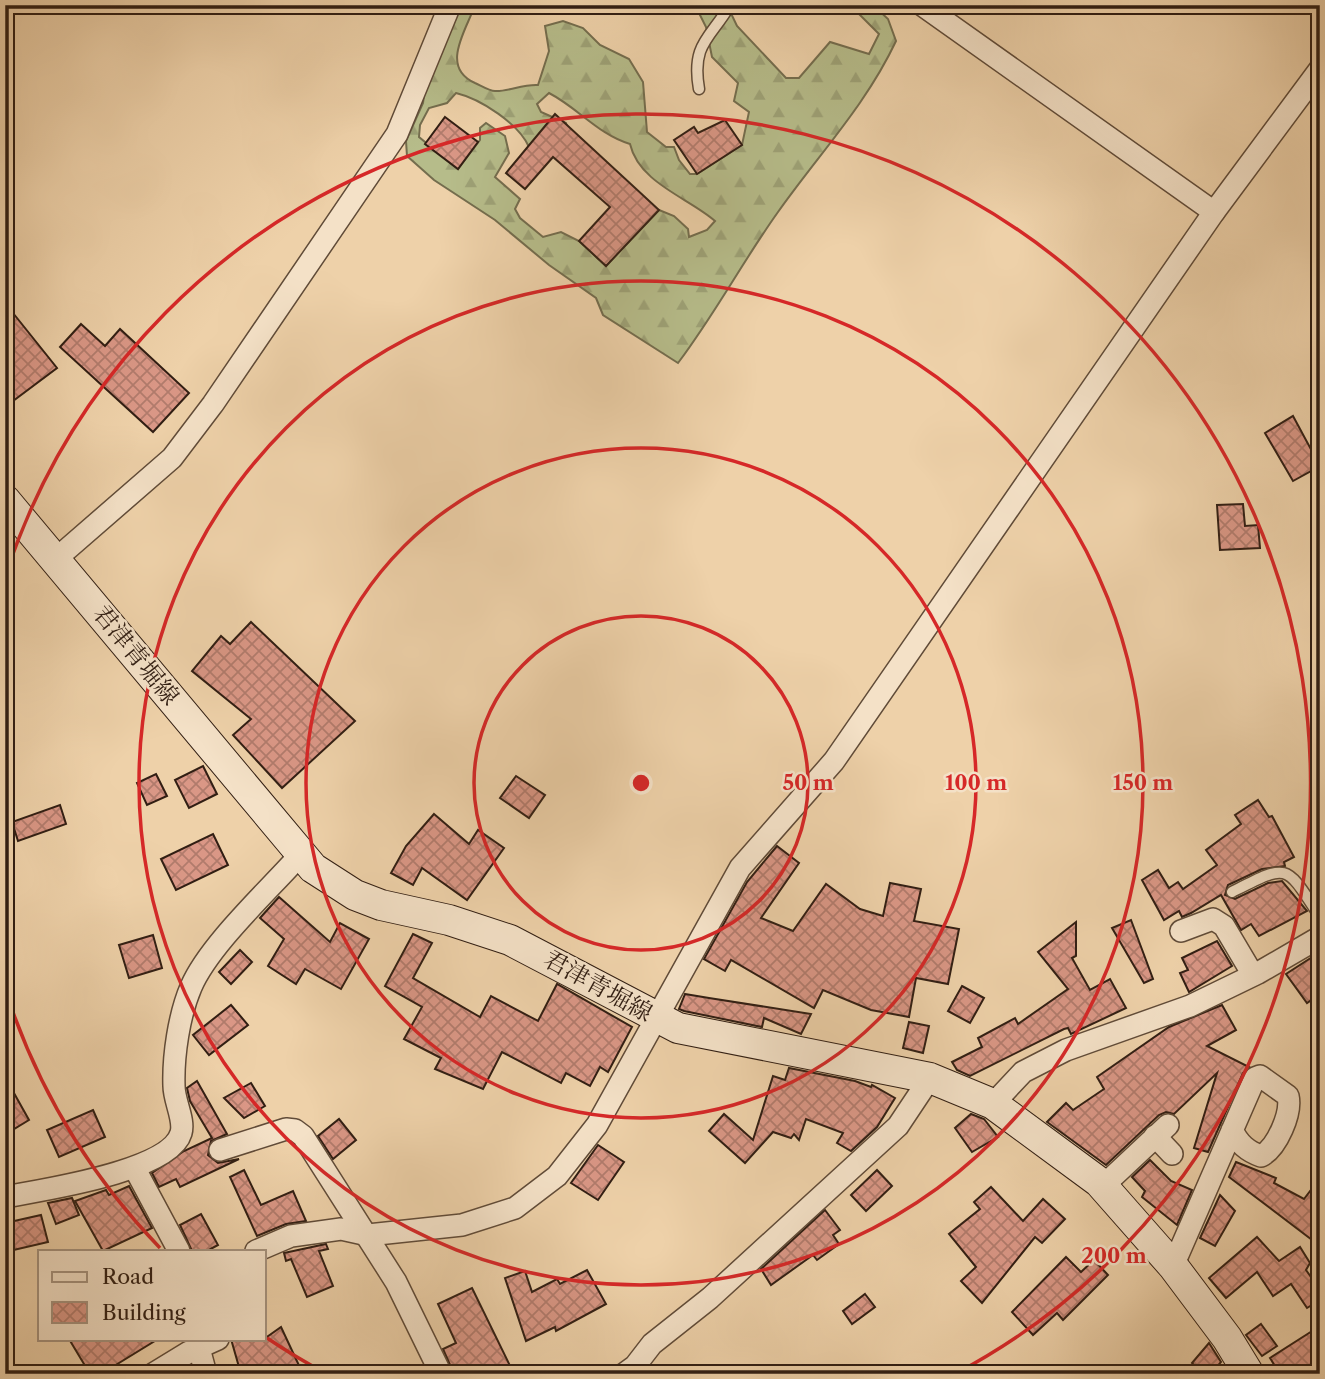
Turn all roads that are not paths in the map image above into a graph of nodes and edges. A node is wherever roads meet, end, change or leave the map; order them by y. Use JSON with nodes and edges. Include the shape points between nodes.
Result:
{"nodes":[{"id":1,"x":450,"y":5,"type":"edge"},
{"id":2,"x":730,"y":5,"type":"edge"},
{"id":3,"x":922,"y":5,"type":"edge"},
{"id":4,"x":1320,"y":69,"type":"edge"},
{"id":5,"x":699,"y":89,"type":"dead end"},
{"id":6,"x":1213,"y":212,"type":"junction"},
{"id":7,"x":5,"y":500,"type":"edge"},
{"id":8,"x":57,"y":558,"type":"junction"},
{"id":9,"x":300,"y":855,"type":"junction"},
{"id":10,"x":1232,"y":892,"type":"dead end"},
{"id":11,"x":1320,"y":917,"type":"edge"},
{"id":12,"x":1181,"y":931,"type":"dead end"},
{"id":13,"x":1320,"y":937,"type":"edge"},
{"id":14,"x":1253,"y":975,"type":"junction"},
{"id":15,"x":655,"y":1018,"type":"junction"},
{"id":16,"x":930,"y":1078,"type":"junction"},
{"id":17,"x":993,"y":1104,"type":"junction"},
{"id":18,"x":1233,"y":1130,"type":"dead end"},
{"id":19,"x":220,"y":1150,"type":"dead end"},
{"id":20,"x":1172,"y":1154,"type":"dead end"},
{"id":21,"x":135,"y":1169,"type":"junction"},
{"id":22,"x":1102,"y":1186,"type":"junction"},
{"id":23,"x":5,"y":1197,"type":"edge"},
{"id":24,"x":368,"y":1235,"type":"junction"},
{"id":25,"x":178,"y":1250,"type":"edge"},
{"id":26,"x":258,"y":1250,"type":"edge"},
{"id":27,"x":1173,"y":1266,"type":"junction"},
{"id":28,"x":209,"y":1343,"type":"edge"},
{"id":29,"x":153,"y":1374,"type":"edge"},
{"id":30,"x":206,"y":1374,"type":"edge"},
{"id":31,"x":441,"y":1374,"type":"edge"},
{"id":32,"x":624,"y":1374,"type":"edge"},
{"id":33,"x":1249,"y":1374,"type":"edge"}],
"edges":[{"from":1,"to":8,"type":"street","via":[[397,134],[213,404],[172,458]]},
{"from":2,"to":5,"type":"lane","via":[[704,40]]},
{"from":3,"to":6,"type":"street"},
{"from":4,"to":6,"type":"street"},
{"from":6,"to":15,"type":"street","via":[[834,761],[740,869]]},
{"from":7,"to":8,"type":"main road","name":"君津青堀線"},
{"from":8,"to":9,"type":"main road","name":"君津青堀線"},
{"from":9,"to":15,"type":"main road","name":"君津青堀線","via":[[355,895],[510,940]]},
{"from":9,"to":21,"type":"street","via":[[215,951],[191,986],[174,1069],[182,1131],[168,1151]]},
{"from":10,"to":11,"type":"lane","via":[[1283,871],[1292,876]]},
{"from":12,"to":14,"type":"street","via":[[1213,919],[1224,926]]},
{"from":13,"to":14,"type":"street"},
{"from":14,"to":17,"type":"street","via":[[1190,1006],[1066,1050],[1023,1072]]},
{"from":15,"to":16,"type":"main road","name":"君津青堀線","via":[[678,1028]]},
{"from":15,"to":24,"type":"street","via":[[597,1125],[557,1176],[514,1208],[462,1225]]},
{"from":16,"to":17,"type":"main road","name":"君津青堀線"},
{"from":16,"to":32,"type":"street","via":[[898,1126]]},
{"from":17,"to":22,"type":"main road","name":"君津青堀線"},
{"from":18,"to":27,"type":"street"},
{"from":19,"to":24,"type":"street","via":[[285,1129],[295,1130]]},
{"from":20,"to":22,"type":"street","via":[[1161,1130]]},
{"from":21,"to":23,"type":"street"},
{"from":21,"to":25,"type":"street"},
{"from":22,"to":27,"type":"main road","name":"君津青堀線"},
{"from":24,"to":26,"type":"street","via":[[341,1229],[291,1236]]},
{"from":24,"to":31,"type":"street"},
{"from":27,"to":33,"type":"main road","name":"君津青堀線"},
{"from":28,"to":29,"type":"street"},
{"from":28,"to":30,"type":"street"}]}
